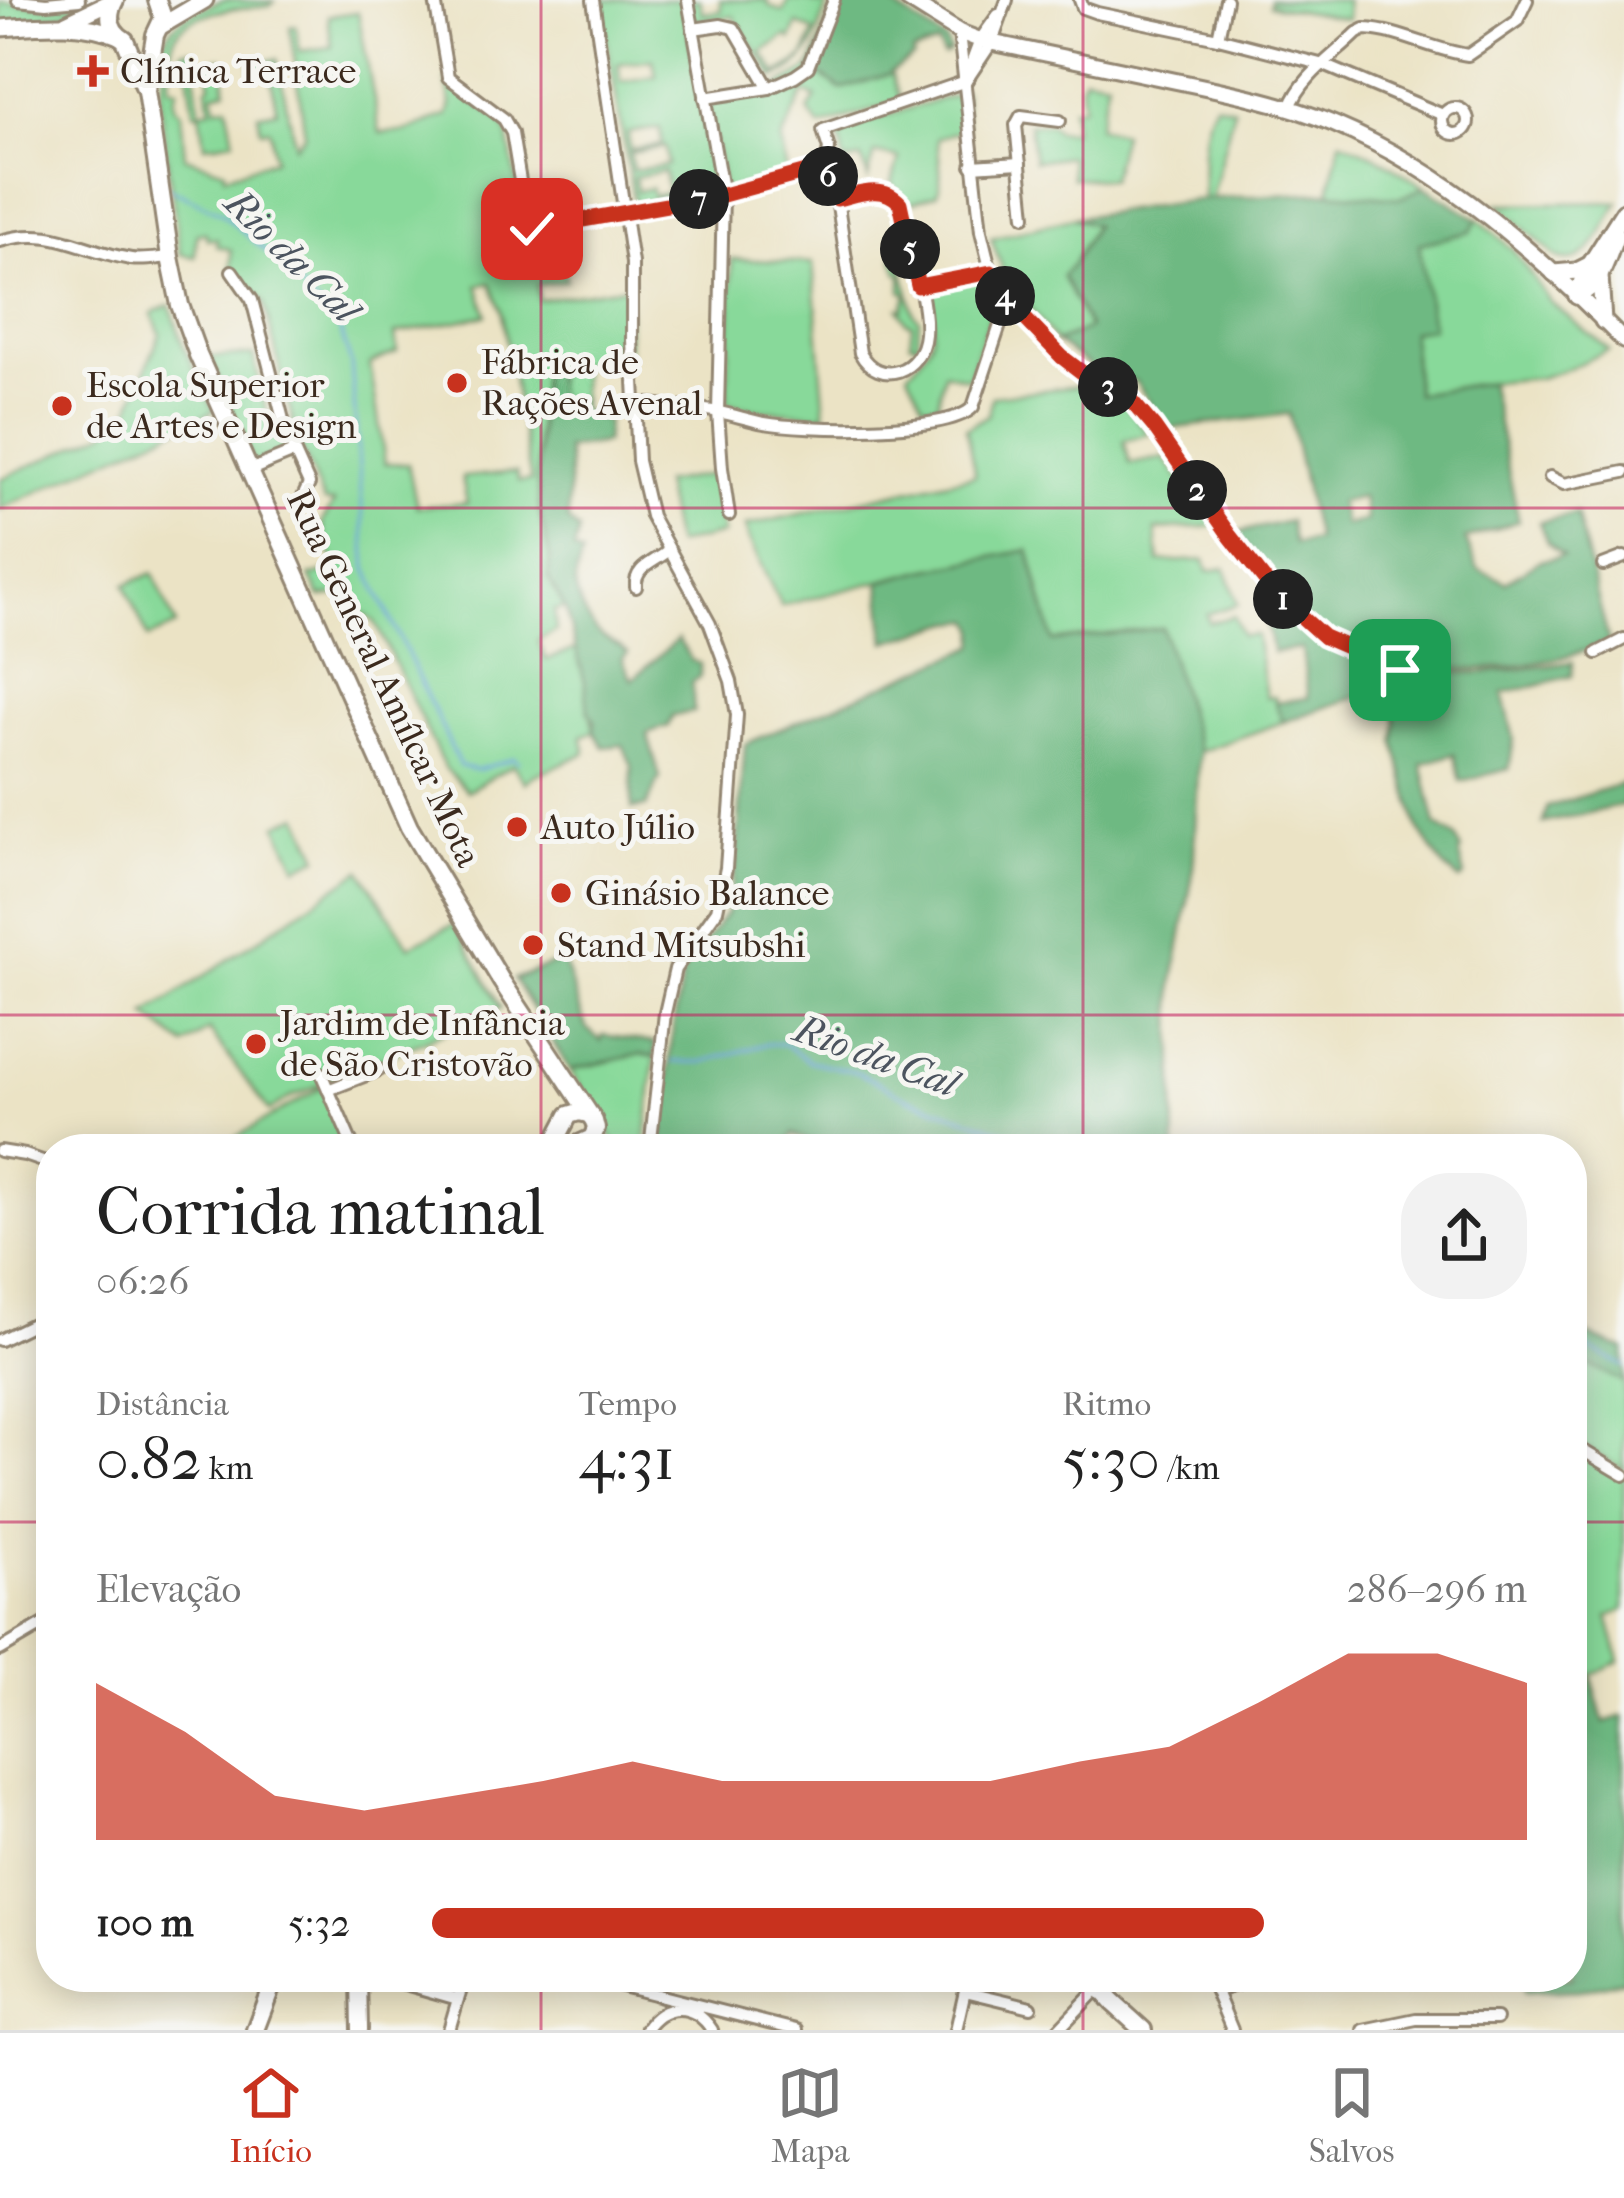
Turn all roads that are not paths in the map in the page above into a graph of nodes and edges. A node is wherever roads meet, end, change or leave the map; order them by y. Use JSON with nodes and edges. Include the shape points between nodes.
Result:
{"nodes":[{"id":1,"x":18,"y":0,"type":"edge"},
{"id":2,"x":79,"y":0,"type":"edge"},
{"id":3,"x":115,"y":0,"type":"edge"},
{"id":4,"x":158,"y":0,"type":"edge"},
{"id":5,"x":205,"y":0,"type":"edge"},
{"id":6,"x":435,"y":0,"type":"edge"},
{"id":7,"x":593,"y":0,"type":"edge"},
{"id":8,"x":688,"y":0,"type":"edge"},
{"id":9,"x":834,"y":0,"type":"edge"},
{"id":10,"x":908,"y":0,"type":"edge"},
{"id":11,"x":1080,"y":0,"type":"edge"},
{"id":12,"x":1226,"y":0,"type":"edge"},
{"id":13,"x":1527,"y":0,"type":"edge"},
{"id":14,"x":1005,"y":4,"type":"edge"},
{"id":15,"x":64,"y":24,"type":"junction"},
{"id":16,"x":0,"y":25,"type":"edge"},
{"id":17,"x":693,"y":29,"type":"junction"},
{"id":18,"x":158,"y":31,"type":"junction"},
{"id":19,"x":959,"y":32,"type":"junction"},
{"id":20,"x":122,"y":38,"type":"junction"},
{"id":21,"x":1218,"y":38,"type":"junction"},
{"id":22,"x":986,"y":41,"type":"junction"},
{"id":23,"x":1324,"y":65,"type":"junction"},
{"id":24,"x":966,"y":81,"type":"junction"},
{"id":25,"x":769,"y":88,"type":"junction"},
{"id":26,"x":146,"y":91,"type":"junction"},
{"id":27,"x":705,"y":98,"type":"junction"},
{"id":28,"x":1290,"y":108,"type":"junction"},
{"id":29,"x":1443,"y":115,"type":"dead end"},
{"id":30,"x":1060,"y":121,"type":"dead end"},
{"id":31,"x":1020,"y":163,"type":"junction"},
{"id":32,"x":972,"y":166,"type":"junction"},
{"id":33,"x":825,"y":167,"type":"junction"},
{"id":34,"x":723,"y":195,"type":"junction"},
{"id":35,"x":837,"y":199,"type":"junction"},
{"id":36,"x":624,"y":212,"type":"junction"},
{"id":37,"x":1624,"y":213,"type":"edge"},
{"id":38,"x":1025,"y":215,"type":"dead end"},
{"id":39,"x":0,"y":241,"type":"edge"},
{"id":40,"x":1526,"y":249,"type":"junction"},
{"id":41,"x":170,"y":256,"type":"junction"},
{"id":42,"x":1595,"y":270,"type":"junction"},
{"id":43,"x":232,"y":272,"type":"dead end"},
{"id":44,"x":991,"y":272,"type":"junction"},
{"id":45,"x":1554,"y":273,"type":"junction"},
{"id":46,"x":918,"y":286,"type":"junction"},
{"id":47,"x":1573,"y":298,"type":"junction"},
{"id":48,"x":1008,"y":301,"type":"junction"},
{"id":49,"x":1603,"y":321,"type":"junction"},
{"id":50,"x":1624,"y":345,"type":"edge"},
{"id":51,"x":636,"y":403,"type":"junction"},
{"id":52,"x":718,"y":412,"type":"junction"},
{"id":53,"x":294,"y":452,"type":"junction"},
{"id":54,"x":250,"y":470,"type":"junction"},
{"id":55,"x":1624,"y":472,"type":"edge"},
{"id":56,"x":1550,"y":477,"type":"dead end"},
{"id":57,"x":303,"y":496,"type":"dead end"},
{"id":58,"x":729,"y":515,"type":"dead end"},
{"id":59,"x":668,"y":551,"type":"junction"},
{"id":60,"x":1624,"y":557,"type":"edge"},
{"id":61,"x":1604,"y":565,"type":"dead end"},
{"id":62,"x":636,"y":587,"type":"dead end"},
{"id":63,"x":1624,"y":639,"type":"edge"},
{"id":64,"x":1597,"y":652,"type":"dead end"},
{"id":65,"x":1441,"y":675,"type":"dead end"},
{"id":66,"x":555,"y":1066,"type":"junction"},
{"id":67,"x":379,"y":1070,"type":"dead end"},
{"id":68,"x":321,"y":1073,"type":"dead end"},
{"id":69,"x":328,"y":1090,"type":"junction"},
{"id":70,"x":592,"y":1120,"type":"junction"},
{"id":71,"x":564,"y":1122,"type":"junction"},
{"id":72,"x":347,"y":1134,"type":"edge"},
{"id":73,"x":558,"y":1134,"type":"edge"},
{"id":74,"x":565,"y":1134,"type":"edge"},
{"id":75,"x":592,"y":1134,"type":"edge"},
{"id":76,"x":600,"y":1134,"type":"edge"},
{"id":77,"x":652,"y":1134,"type":"edge"},
{"id":78,"x":0,"y":1151,"type":"edge"},
{"id":79,"x":36,"y":1158,"type":"edge"},
{"id":80,"x":36,"y":1322,"type":"edge"},
{"id":81,"x":0,"y":1340,"type":"edge"},
{"id":82,"x":1587,"y":1453,"type":"edge"},
{"id":83,"x":1624,"y":1475,"type":"edge"},
{"id":84,"x":36,"y":1629,"type":"edge"},
{"id":85,"x":0,"y":1650,"type":"edge"},
{"id":86,"x":269,"y":1992,"type":"edge"},
{"id":87,"x":359,"y":1992,"type":"edge"},
{"id":88,"x":433,"y":1992,"type":"edge"},
{"id":89,"x":460,"y":1992,"type":"edge"},
{"id":90,"x":646,"y":1992,"type":"edge"},
{"id":91,"x":965,"y":1992,"type":"edge"},
{"id":92,"x":969,"y":1992,"type":"edge"},
{"id":93,"x":1086,"y":1992,"type":"edge"},
{"id":94,"x":1104,"y":1992,"type":"edge"},
{"id":95,"x":1216,"y":1992,"type":"edge"},
{"id":96,"x":654,"y":1994,"type":"junction"},
{"id":97,"x":458,"y":1999,"type":"junction"},
{"id":98,"x":689,"y":2006,"type":"junction"},
{"id":99,"x":1031,"y":2007,"type":"dead end"},
{"id":100,"x":724,"y":2012,"type":"junction"},
{"id":101,"x":1496,"y":2019,"type":"dead end"},
{"id":102,"x":256,"y":2030,"type":"edge"},
{"id":103,"x":360,"y":2030,"type":"edge"},
{"id":104,"x":449,"y":2030,"type":"edge"},
{"id":105,"x":645,"y":2030,"type":"edge"},
{"id":106,"x":716,"y":2030,"type":"edge"},
{"id":107,"x":796,"y":2030,"type":"edge"},
{"id":108,"x":956,"y":2030,"type":"edge"},
{"id":109,"x":1058,"y":2030,"type":"edge"},
{"id":110,"x":1143,"y":2030,"type":"edge"},
{"id":111,"x":1232,"y":2030,"type":"edge"},
{"id":112,"x":1363,"y":2030,"type":"edge"}],
"edges":[{"from":1,"to":2,"type":"street"},
{"from":3,"to":15,"type":"main road"},
{"from":3,"to":20,"type":"main road","via":[[110,23]]},
{"from":4,"to":18,"type":"main road"},
{"from":5,"to":18,"type":"main road"},
{"from":6,"to":36,"type":"street","via":[[448,77],[512,133],[532,229]]},
{"from":7,"to":36,"type":"street"},
{"from":8,"to":17,"type":"street"},
{"from":9,"to":25,"type":"street","via":[[808,67]]},
{"from":10,"to":19,"type":"street"},
{"from":11,"to":21,"type":"street","via":[[1097,13]]},
{"from":12,"to":21,"type":"street"},
{"from":13,"to":23,"type":"street","via":[[1517,21],[1468,55],[1365,28]]},
{"from":14,"to":22,"type":"street"},
{"from":15,"to":16,"type":"main road"},
{"from":15,"to":20,"type":"main road"},
{"from":17,"to":25,"type":"street","via":[[734,28]]},
{"from":17,"to":27,"type":"street"},
{"from":18,"to":20,"type":"main road","via":[[140,42]]},
{"from":18,"to":26,"type":"main road"},
{"from":19,"to":22,"type":"street"},
{"from":19,"to":24,"type":"street"},
{"from":20,"to":26,"type":"main road"},
{"from":21,"to":23,"type":"street"},
{"from":22,"to":24,"type":"street"},
{"from":22,"to":28,"type":"street"},
{"from":23,"to":28,"type":"street"},
{"from":23,"to":29,"type":"street"},
{"from":24,"to":32,"type":"street"},
{"from":24,"to":33,"type":"street","via":[[824,130]]},
{"from":25,"to":27,"type":"street"},
{"from":26,"to":41,"type":"main road","name":"Rua General Amílcar Mota"},
{"from":27,"to":34,"type":"street"},
{"from":28,"to":40,"type":"street","via":[[1423,169]]},
{"from":30,"to":31,"type":"street","via":[[1021,116]]},
{"from":31,"to":32,"type":"street"},
{"from":31,"to":38,"type":"street"},
{"from":32,"to":44,"type":"street"},
{"from":33,"to":34,"type":"street"},
{"from":33,"to":35,"type":"street"},
{"from":34,"to":36,"type":"street"},
{"from":34,"to":52,"type":"street"},
{"from":35,"to":46,"type":"street","via":[[872,191],[900,203]]},
{"from":35,"to":46,"type":"street","via":[[867,365],[896,372],[916,361],[925,335]]},
{"from":36,"to":51,"type":"street"},
{"from":37,"to":42,"type":"main road"},
{"from":39,"to":41,"type":"street","via":[[43,234],[134,260]]},
{"from":40,"to":45,"type":"street"},
{"from":40,"to":47,"type":"street"},
{"from":41,"to":54,"type":"main road","name":"Rua General Amílcar Mota","via":[[190,334]]},
{"from":42,"to":45,"type":"main road"},
{"from":42,"to":47,"type":"main road","via":[[1587,291]]},
{"from":42,"to":49,"type":"main road"},
{"from":43,"to":53,"type":"street","via":[[252,300]]},
{"from":44,"to":46,"type":"street"},
{"from":44,"to":48,"type":"street"},
{"from":45,"to":47,"type":"street"},
{"from":47,"to":49,"type":"street"},
{"from":47,"to":50,"type":"street"},
{"from":48,"to":52,"type":"street","via":[[965,416],[840,428]]},
{"from":48,"to":65,"type":"street","via":[[1062,357],[1126,394],[1274,592],[1324,637],[1400,670]]},
{"from":49,"to":50,"type":"street"},
{"from":51,"to":52,"type":"street"},
{"from":51,"to":59,"type":"street","via":[[638,461]]},
{"from":52,"to":58,"type":"street"},
{"from":53,"to":54,"type":"street"},
{"from":53,"to":57,"type":"street","via":[[309,484]]},
{"from":54,"to":66,"type":"main road","name":"Rua General Amílcar Mota","via":[[409,826]]},
{"from":55,"to":56,"type":"street","via":[[1564,484]]},
{"from":59,"to":62,"type":"street","via":[[640,568]]},
{"from":59,"to":77,"type":"street","via":[[710,624],[736,716],[726,868],[717,910],[675,969]]},
{"from":60,"to":61,"type":"street"},
{"from":63,"to":64,"type":"street"},
{"from":66,"to":70,"type":"main road","name":"Rua General Amílcar Mota"},
{"from":66,"to":71,"type":"main road","name":"Rua General Amílcar Mota"},
{"from":67,"to":69,"type":"street"},
{"from":68,"to":69,"type":"street"},
{"from":69,"to":72,"type":"street"},
{"from":70,"to":71,"type":"main road","via":[[578,1112]]},
{"from":70,"to":75,"type":"main road"},
{"from":70,"to":76,"type":"main road","name":"Rua General Amílcar Mota"},
{"from":71,"to":73,"type":"main road"},
{"from":71,"to":74,"type":"main road"},
{"from":78,"to":79,"type":"street"},
{"from":80,"to":81,"type":"street"},
{"from":82,"to":83,"type":"street"},
{"from":84,"to":85,"type":"street"},
{"from":86,"to":102,"type":"main road"},
{"from":87,"to":103,"type":"street"},
{"from":88,"to":97,"type":"street"},
{"from":89,"to":97,"type":"street"},
{"from":90,"to":96,"type":"street"},
{"from":91,"to":108,"type":"street"},
{"from":92,"to":99,"type":"street"},
{"from":93,"to":109,"type":"street"},
{"from":94,"to":110,"type":"main road"},
{"from":95,"to":111,"type":"street"},
{"from":96,"to":98,"type":"street"},
{"from":96,"to":105,"type":"street"},
{"from":97,"to":104,"type":"street"},
{"from":98,"to":100,"type":"street"},
{"from":98,"to":105,"type":"street","via":[[664,2011]]},
{"from":98,"to":106,"type":"street"},
{"from":100,"to":106,"type":"street"},
{"from":100,"to":107,"type":"street"},
{"from":101,"to":112,"type":"street","via":[[1416,2019]]}]}
